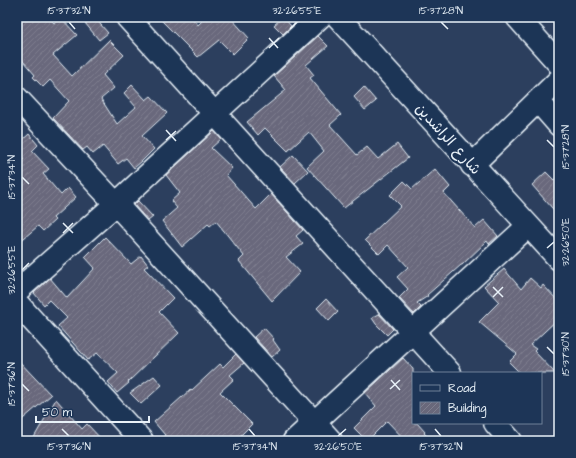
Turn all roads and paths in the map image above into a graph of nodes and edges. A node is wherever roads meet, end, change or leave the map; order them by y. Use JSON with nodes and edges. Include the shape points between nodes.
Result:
{"nodes":[{"id":1,"x":127,"y":17,"type":"edge"},
{"id":2,"x":320,"y":17,"type":"edge"},
{"id":3,"x":338,"y":17,"type":"edge"},
{"id":4,"x":516,"y":17,"type":"edge"},
{"id":5,"x":559,"y":64,"type":"edge"},
{"id":6,"x":559,"y":80,"type":"edge"},
{"id":7,"x":17,"y":98,"type":"edge"},
{"id":8,"x":538,"y":101,"type":"junction"},
{"id":9,"x":215,"y":114,"type":"junction"},
{"id":10,"x":559,"y":125,"type":"edge"},
{"id":11,"x":472,"y":165,"type":"junction"},
{"id":12,"x":116,"y":204,"type":"junction"},
{"id":13,"x":528,"y":226,"type":"junction"},
{"id":14,"x":559,"y":259,"type":"edge"},
{"id":15,"x":17,"y":291,"type":"edge"},
{"id":16,"x":17,"y":303,"type":"edge"},
{"id":17,"x":413,"y":332,"type":"junction"},
{"id":18,"x":449,"y":372,"type":"edge"},
{"id":19,"x":314,"y":423,"type":"junction"},
{"id":20,"x":496,"y":424,"type":"edge"},
{"id":21,"x":142,"y":441,"type":"edge"},
{"id":22,"x":294,"y":441,"type":"edge"},
{"id":23,"x":331,"y":441,"type":"edge"},
{"id":24,"x":511,"y":441,"type":"edge"}],
"edges":[{"from":1,"to":9,"type":"street"},
{"from":2,"to":9,"type":"street"},
{"from":3,"to":11,"type":"street","name":"شارع الراشدين"},
{"from":4,"to":5,"type":"street"},
{"from":6,"to":8,"type":"street"},
{"from":7,"to":12,"type":"street"},
{"from":8,"to":10,"type":"street"},
{"from":8,"to":11,"type":"street"},
{"from":9,"to":12,"type":"street"},
{"from":9,"to":17,"type":"street"},
{"from":11,"to":13,"type":"street","name":"شارع الراشدين"},
{"from":12,"to":15,"type":"street"},
{"from":12,"to":19,"type":"street"},
{"from":13,"to":14,"type":"street","name":"شارع الراشدين"},
{"from":13,"to":17,"type":"street"},
{"from":16,"to":21,"type":"street"},
{"from":17,"to":18,"type":"street"},
{"from":17,"to":19,"type":"street"},
{"from":19,"to":22,"type":"street"},
{"from":19,"to":23,"type":"street"},
{"from":20,"to":24,"type":"street"}]}
